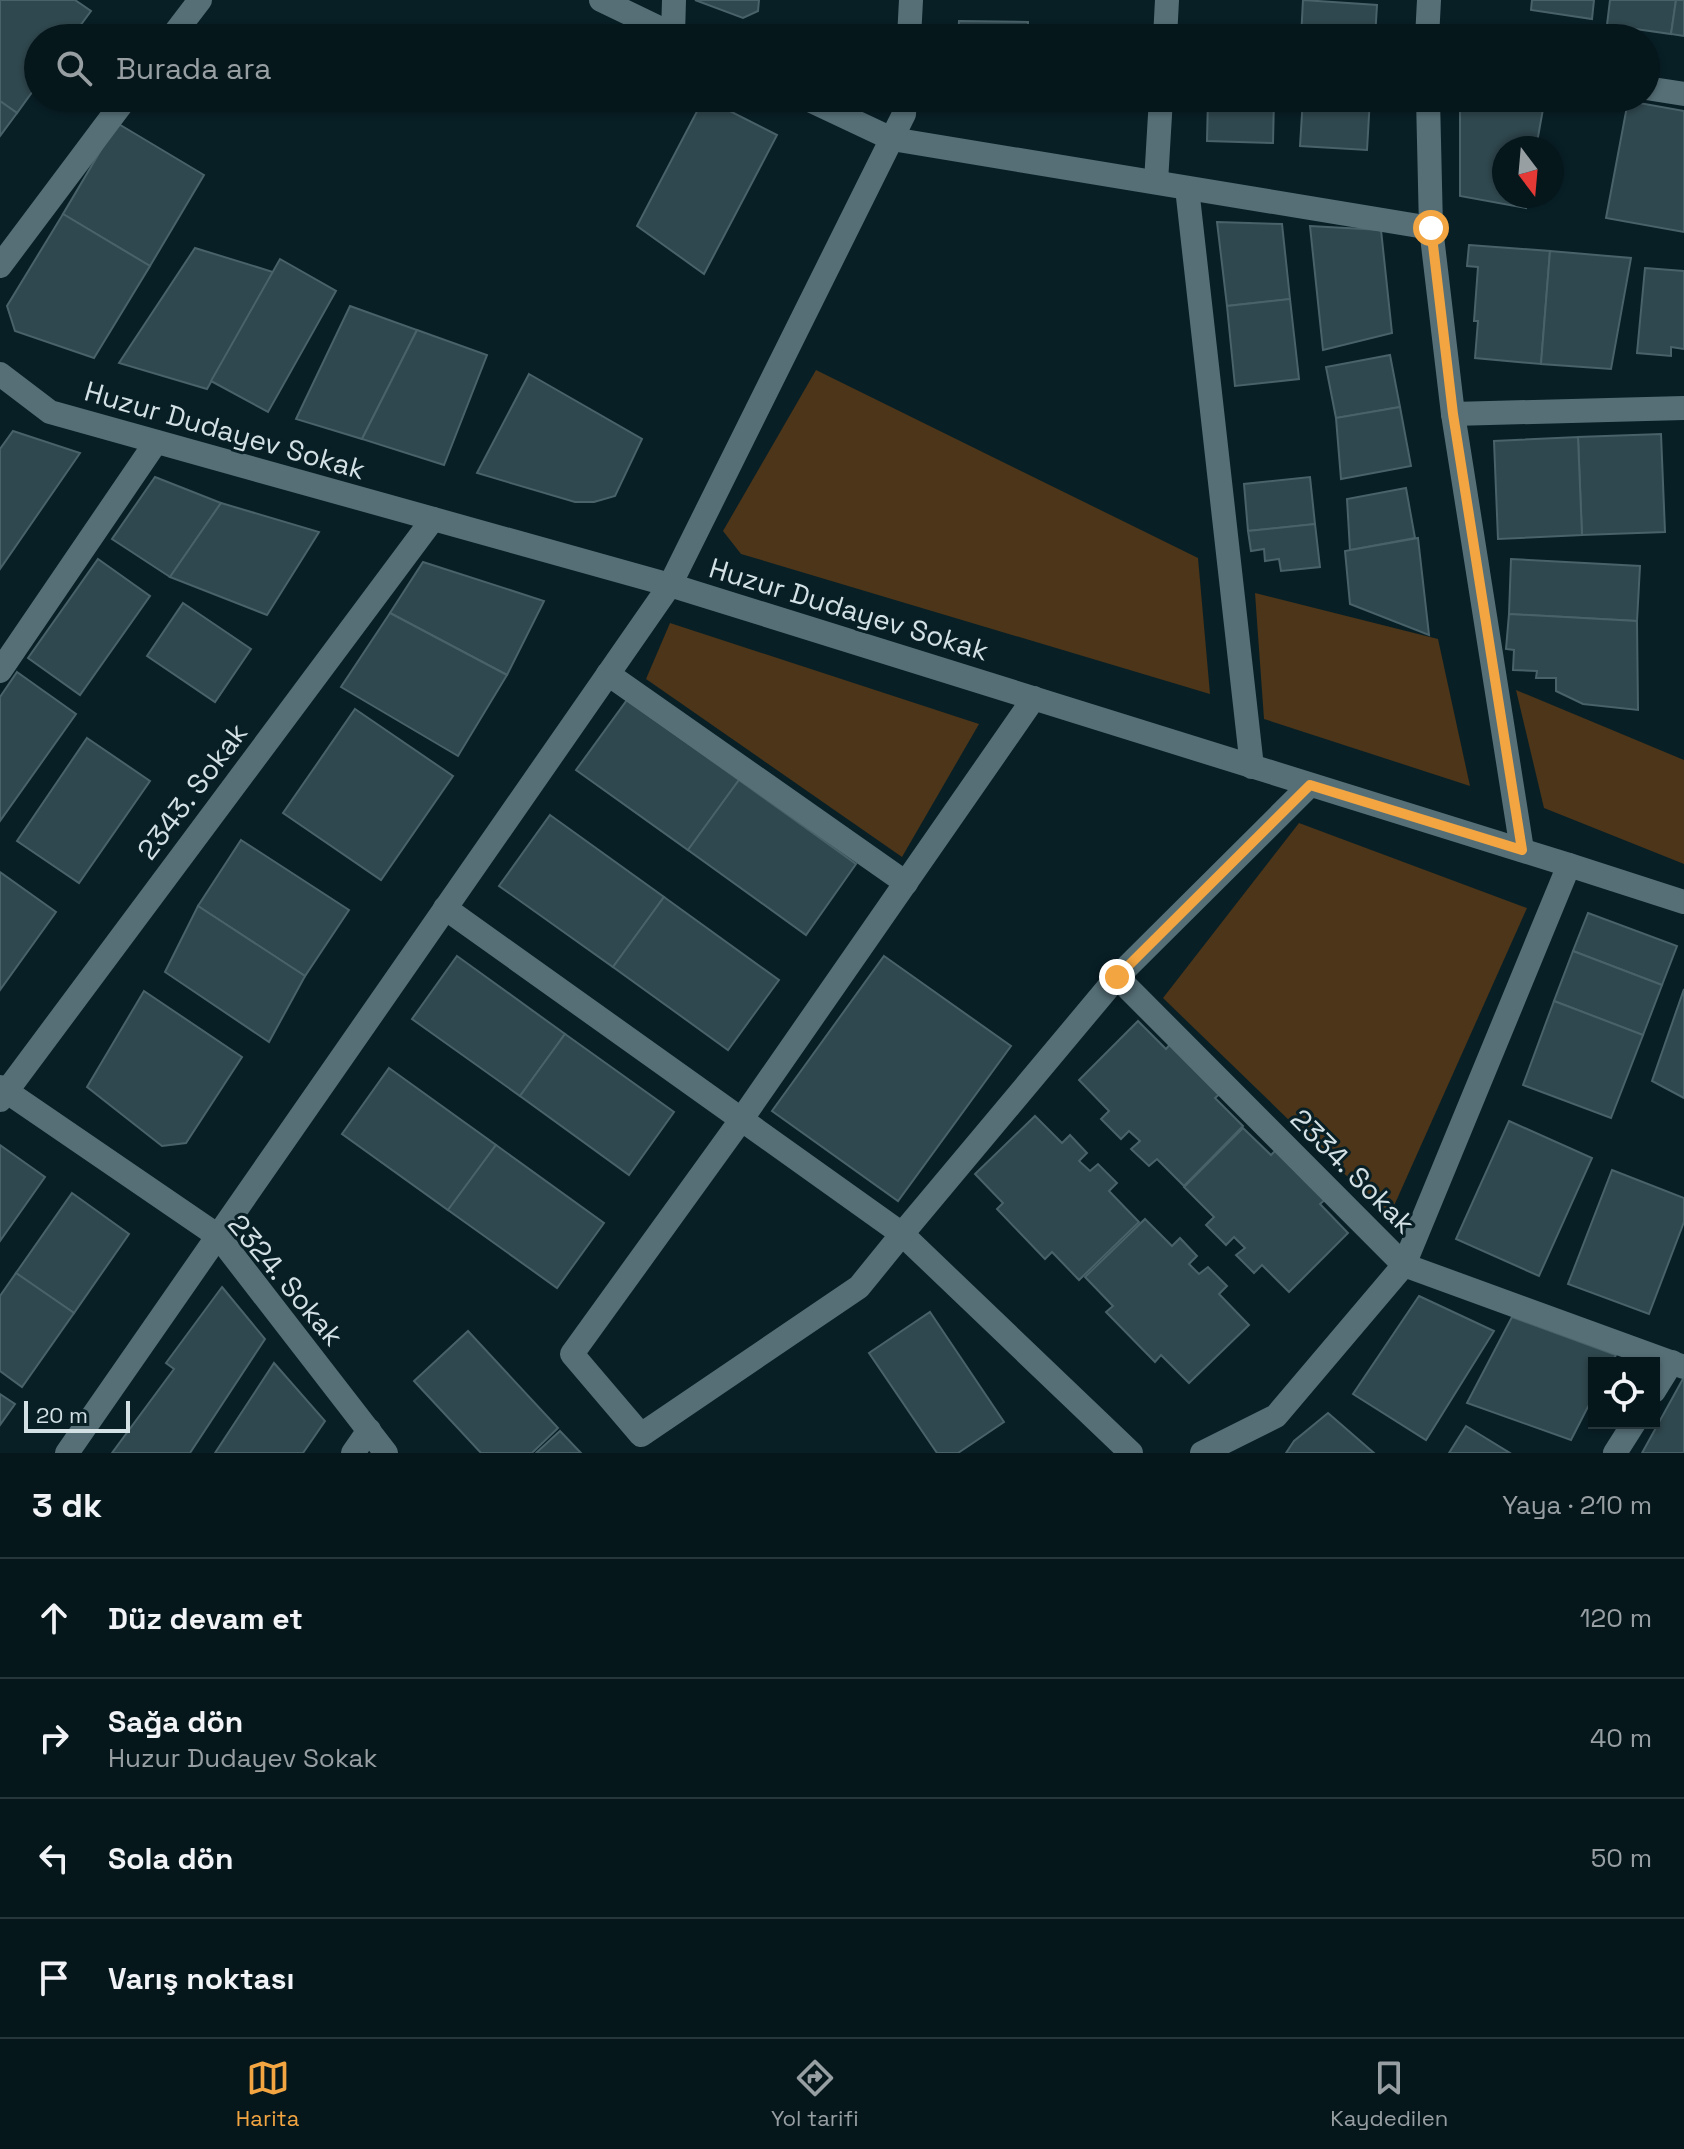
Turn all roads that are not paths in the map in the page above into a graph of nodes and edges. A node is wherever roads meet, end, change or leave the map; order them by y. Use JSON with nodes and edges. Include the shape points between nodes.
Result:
{"nodes":[{"id":1,"x":200,"y":0,"type":"edge"},
{"id":2,"x":601,"y":0,"type":"edge"},
{"id":3,"x":674,"y":0,"type":"edge"},
{"id":4,"x":911,"y":0,"type":"edge"},
{"id":5,"x":1167,"y":0,"type":"edge"},
{"id":6,"x":1429,"y":0,"type":"edge"},
{"id":7,"x":182,"y":24,"type":"edge"},
{"id":8,"x":652,"y":24,"type":"edge"},
{"id":9,"x":676,"y":24,"type":"edge"},
{"id":10,"x":910,"y":24,"type":"edge"},
{"id":11,"x":1166,"y":24,"type":"edge"},
{"id":12,"x":1428,"y":24,"type":"edge"},
{"id":13,"x":1660,"y":90,"type":"edge"},
{"id":14,"x":1684,"y":94,"type":"edge"},
{"id":15,"x":116,"y":112,"type":"edge"},
{"id":16,"x":835,"y":112,"type":"edge"},
{"id":17,"x":904,"y":112,"type":"edge"},
{"id":18,"x":1160,"y":112,"type":"edge"},
{"id":19,"x":1428,"y":112,"type":"edge"},
{"id":20,"x":892,"y":139,"type":"junction"},
{"id":21,"x":1156,"y":182,"type":"junction"},
{"id":22,"x":1187,"y":188,"type":"junction"},
{"id":23,"x":1431,"y":228,"type":"junction"},
{"id":24,"x":0,"y":266,"type":"edge"},
{"id":25,"x":0,"y":374,"type":"edge"},
{"id":26,"x":1684,"y":408,"type":"edge"},
{"id":27,"x":1453,"y":414,"type":"junction"},
{"id":28,"x":156,"y":442,"type":"junction"},
{"id":29,"x":433,"y":519,"type":"junction"},
{"id":30,"x":670,"y":585,"type":"junction"},
{"id":31,"x":0,"y":671,"type":"edge"},
{"id":32,"x":608,"y":674,"type":"junction"},
{"id":33,"x":1034,"y":698,"type":"junction"},
{"id":34,"x":1252,"y":767,"type":"junction"},
{"id":35,"x":1310,"y":785,"type":"junction"},
{"id":36,"x":1522,"y":850,"type":"junction"},
{"id":37,"x":1569,"y":865,"type":"junction"},
{"id":38,"x":906,"y":883,"type":"junction"},
{"id":39,"x":1684,"y":902,"type":"edge"},
{"id":40,"x":445,"y":908,"type":"junction"},
{"id":41,"x":1117,"y":977,"type":"junction"},
{"id":42,"x":2,"y":1093,"type":"edge"},
{"id":43,"x":741,"y":1120,"type":"junction"},
{"id":44,"x":902,"y":1234,"type":"junction"},
{"id":45,"x":218,"y":1236,"type":"junction"},
{"id":46,"x":1404,"y":1265,"type":"junction"},
{"id":47,"x":1678,"y":1365,"type":"edge"},
{"id":48,"x":1660,"y":1384,"type":"edge"},
{"id":49,"x":1630,"y":1429,"type":"edge"},
{"id":50,"x":369,"y":1430,"type":"junction"},
{"id":51,"x":67,"y":1453,"type":"edge"},
{"id":52,"x":353,"y":1453,"type":"edge"},
{"id":53,"x":386,"y":1453,"type":"edge"},
{"id":54,"x":1131,"y":1453,"type":"edge"},
{"id":55,"x":1202,"y":1453,"type":"edge"},
{"id":56,"x":1615,"y":1453,"type":"edge"}],
"edges":[{"from":1,"to":7,"type":"street"},
{"from":2,"to":8,"type":"street"},
{"from":3,"to":9,"type":"street"},
{"from":4,"to":10,"type":"street"},
{"from":5,"to":11,"type":"street"},
{"from":6,"to":12,"type":"street"},
{"from":13,"to":14,"type":"street"},
{"from":15,"to":24,"type":"street"},
{"from":16,"to":20,"type":"street"},
{"from":17,"to":20,"type":"street"},
{"from":18,"to":21,"type":"street"},
{"from":19,"to":23,"type":"street"},
{"from":20,"to":21,"type":"street"},
{"from":20,"to":30,"type":"street"},
{"from":21,"to":22,"type":"street"},
{"from":22,"to":23,"type":"street"},
{"from":22,"to":34,"type":"street"},
{"from":23,"to":27,"type":"street"},
{"from":25,"to":28,"type":"street","name":"Huzur Dudayev Sokak","via":[[50,412]]},
{"from":26,"to":27,"type":"street"},
{"from":27,"to":36,"type":"street"},
{"from":28,"to":29,"type":"street","name":"Huzur Dudayev Sokak"},
{"from":28,"to":31,"type":"street"},
{"from":29,"to":30,"type":"street","name":"Huzur Dudayev Sokak"},
{"from":29,"to":42,"type":"street","name":"2343. Sokak"},
{"from":30,"to":32,"type":"street"},
{"from":30,"to":33,"type":"street","name":"Huzur Dudayev Sokak"},
{"from":32,"to":38,"type":"street"},
{"from":32,"to":40,"type":"street"},
{"from":33,"to":34,"type":"street","name":"Huzur Dudayev Sokak"},
{"from":33,"to":38,"type":"street"},
{"from":34,"to":35,"type":"street","name":"Huzur Dudayev Sokak"},
{"from":35,"to":36,"type":"street","name":"Huzur Dudayev Sokak"},
{"from":35,"to":41,"type":"street"},
{"from":36,"to":37,"type":"street","name":"Huzur Dudayev Sokak"},
{"from":37,"to":39,"type":"street","name":"Huzur Dudayev Sokak"},
{"from":37,"to":46,"type":"street"},
{"from":38,"to":43,"type":"street"},
{"from":40,"to":43,"type":"street"},
{"from":40,"to":45,"type":"street"},
{"from":41,"to":44,"type":"street"},
{"from":41,"to":46,"type":"street","name":"2334. Sokak"},
{"from":42,"to":45,"type":"street","name":"2324. Sokak"},
{"from":43,"to":44,"type":"street"},
{"from":43,"to":44,"type":"street","via":[[572,1354],[641,1435],[859,1287]]},
{"from":44,"to":54,"type":"street"},
{"from":45,"to":50,"type":"street","name":"2324. Sokak"},
{"from":45,"to":51,"type":"street"},
{"from":46,"to":47,"type":"street","name":"2334. Sokak"},
{"from":46,"to":55,"type":"street","via":[[1276,1416]]},
{"from":47,"to":48,"type":"street"},
{"from":49,"to":56,"type":"street"},
{"from":50,"to":52,"type":"street"},
{"from":50,"to":53,"type":"street","name":"2324. Sokak"}]}
